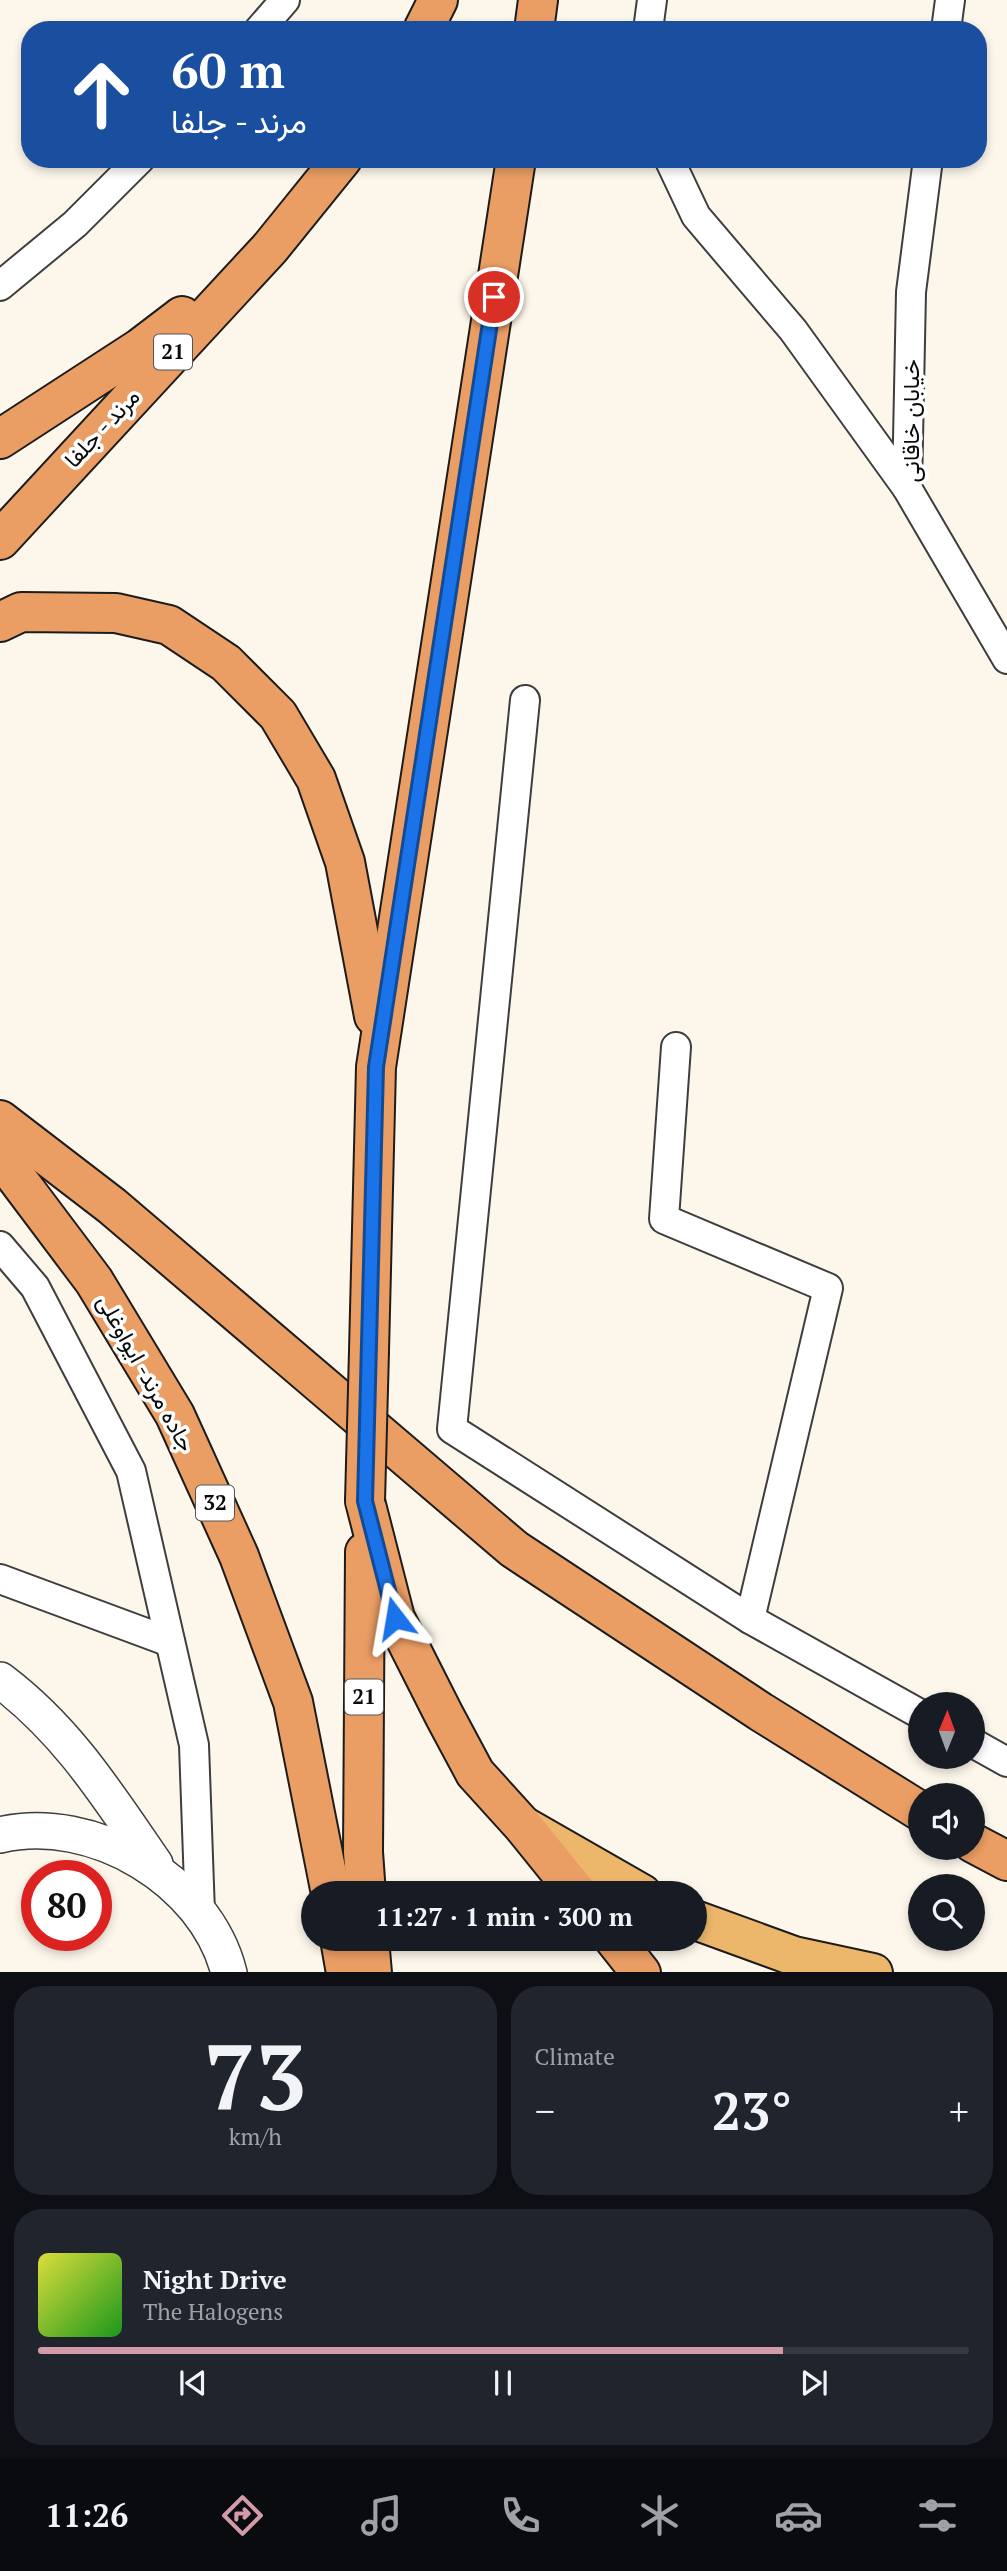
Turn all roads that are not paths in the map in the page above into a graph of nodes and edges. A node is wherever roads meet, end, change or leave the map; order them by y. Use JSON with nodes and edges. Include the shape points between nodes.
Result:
{"nodes":[{"id":1,"x":285,"y":0,"type":"edge"},
{"id":2,"x":438,"y":0,"type":"edge"},
{"id":3,"x":538,"y":0,"type":"edge"},
{"id":4,"x":652,"y":0,"type":"edge"},
{"id":5,"x":950,"y":0,"type":"edge"},
{"id":6,"x":267,"y":21,"type":"edge"},
{"id":7,"x":428,"y":21,"type":"edge"},
{"id":8,"x":535,"y":21,"type":"edge"},
{"id":9,"x":649,"y":21,"type":"edge"},
{"id":10,"x":947,"y":21,"type":"edge"},
{"id":11,"x":131,"y":168,"type":"edge"},
{"id":12,"x":335,"y":168,"type":"edge"},
{"id":13,"x":515,"y":168,"type":"edge"},
{"id":14,"x":673,"y":168,"type":"edge"},
{"id":15,"x":927,"y":168,"type":"edge"},
{"id":16,"x":270,"y":248,"type":"junction"},
{"id":17,"x":0,"y":286,"type":"edge"},
{"id":18,"x":0,"y":439,"type":"edge"},
{"id":19,"x":908,"y":488,"type":"junction"},
{"id":20,"x":0,"y":540,"type":"edge"},
{"id":21,"x":0,"y":622,"type":"edge"},
{"id":22,"x":1007,"y":659,"type":"edge"},
{"id":23,"x":525,"y":700,"type":"dead end"},
{"id":24,"x":379,"y":1042,"type":"junction"},
{"id":25,"x":676,"y":1047,"type":"dead end"},
{"id":26,"x":0,"y":1120,"type":"edge"},
{"id":27,"x":0,"y":1156,"type":"edge"},
{"id":28,"x":0,"y":1246,"type":"edge"},
{"id":29,"x":365,"y":1501,"type":"junction"},
{"id":30,"x":0,"y":1579,"type":"edge"},
{"id":31,"x":750,"y":1619,"type":"junction"},
{"id":32,"x":170,"y":1643,"type":"junction"},
{"id":33,"x":0,"y":1680,"type":"edge"},
{"id":34,"x":908,"y":1707,"type":"edge"},
{"id":35,"x":985,"y":1750,"type":"edge"},
{"id":36,"x":1007,"y":1762,"type":"edge"},
{"id":37,"x":908,"y":1804,"type":"edge"},
{"id":38,"x":523,"y":1826,"type":"junction"},
{"id":39,"x":0,"y":1835,"type":"edge"},
{"id":40,"x":985,"y":1849,"type":"edge"},
{"id":41,"x":1007,"y":1861,"type":"edge"},
{"id":42,"x":163,"y":1875,"type":"junction"},
{"id":43,"x":328,"y":1881,"type":"edge"},
{"id":44,"x":365,"y":1881,"type":"edge"},
{"id":45,"x":567,"y":1881,"type":"edge"},
{"id":46,"x":619,"y":1881,"type":"edge"},
{"id":47,"x":200,"y":1913,"type":"junction"},
{"id":48,"x":707,"y":1924,"type":"edge"},
{"id":49,"x":342,"y":1951,"type":"edge"},
{"id":50,"x":370,"y":1951,"type":"edge"},
{"id":51,"x":624,"y":1951,"type":"edge"},
{"id":52,"x":229,"y":1972,"type":"edge"},
{"id":53,"x":346,"y":1972,"type":"edge"},
{"id":54,"x":372,"y":1972,"type":"edge"},
{"id":55,"x":641,"y":1972,"type":"edge"},
{"id":56,"x":873,"y":1972,"type":"edge"}],
"edges":[{"from":1,"to":6,"type":"street"},
{"from":2,"to":7,"type":"highway"},
{"from":3,"to":8,"type":"highway"},
{"from":4,"to":9,"type":"street"},
{"from":5,"to":10,"type":"street"},
{"from":11,"to":17,"type":"street","via":[[75,224]]},
{"from":12,"to":16,"type":"highway","name":"مرند - جلفا","number":"21"},
{"from":13,"to":24,"type":"highway","number":"21"},
{"from":14,"to":19,"type":"street","via":[[696,216],[793,330]]},
{"from":15,"to":19,"type":"street","name":"خیابان خاقانی","via":[[911,292]]},
{"from":16,"to":18,"type":"highway","via":[[140,348]]},
{"from":16,"to":20,"type":"highway","name":"مرند - جلفا","number":"21"},
{"from":19,"to":22,"type":"street","name":"خیابان خاقانی"},
{"from":21,"to":24,"type":"highway","via":[[21,612],[116,613],[169,625],[226,663],[278,715],[316,779],[345,862]]},
{"from":23,"to":31,"type":"street","via":[[452,1429]]},
{"from":24,"to":29,"type":"highway","number":"21","bridge":true},
{"from":25,"to":31,"type":"street","via":[[664,1219],[828,1288]]},
{"from":26,"to":37,"type":"highway","via":[[112,1206],[514,1549]]},
{"from":27,"to":43,"type":"highway","name":"جاده مرند- ایواوغلی","number":"32","via":[[94,1281],[175,1415],[239,1556],[293,1702]]},
{"from":28,"to":32,"type":"street","via":[[35,1287],[131,1471]]},
{"from":29,"to":38,"type":"highway","via":[[395,1618],[475,1773]]},
{"from":29,"to":44,"type":"highway","number":"21"},
{"from":30,"to":32,"type":"street"},
{"from":31,"to":34,"type":"street"},
{"from":32,"to":47,"type":"street","via":[[194,1745]]},
{"from":33,"to":42,"type":"street","via":[[30,1703],[82,1758]]},
{"from":35,"to":36,"type":"street"},
{"from":38,"to":45,"type":"highway"},
{"from":38,"to":46,"type":"main road"},
{"from":39,"to":42,"type":"street","via":[[67,1833],[118,1848]]},
{"from":40,"to":41,"type":"highway"},
{"from":42,"to":47,"type":"street"},
{"from":47,"to":52,"type":"street"},
{"from":48,"to":56,"type":"main road","via":[[794,1956]]},
{"from":49,"to":53,"type":"highway"},
{"from":50,"to":54,"type":"highway"},
{"from":51,"to":55,"type":"highway"}]}
